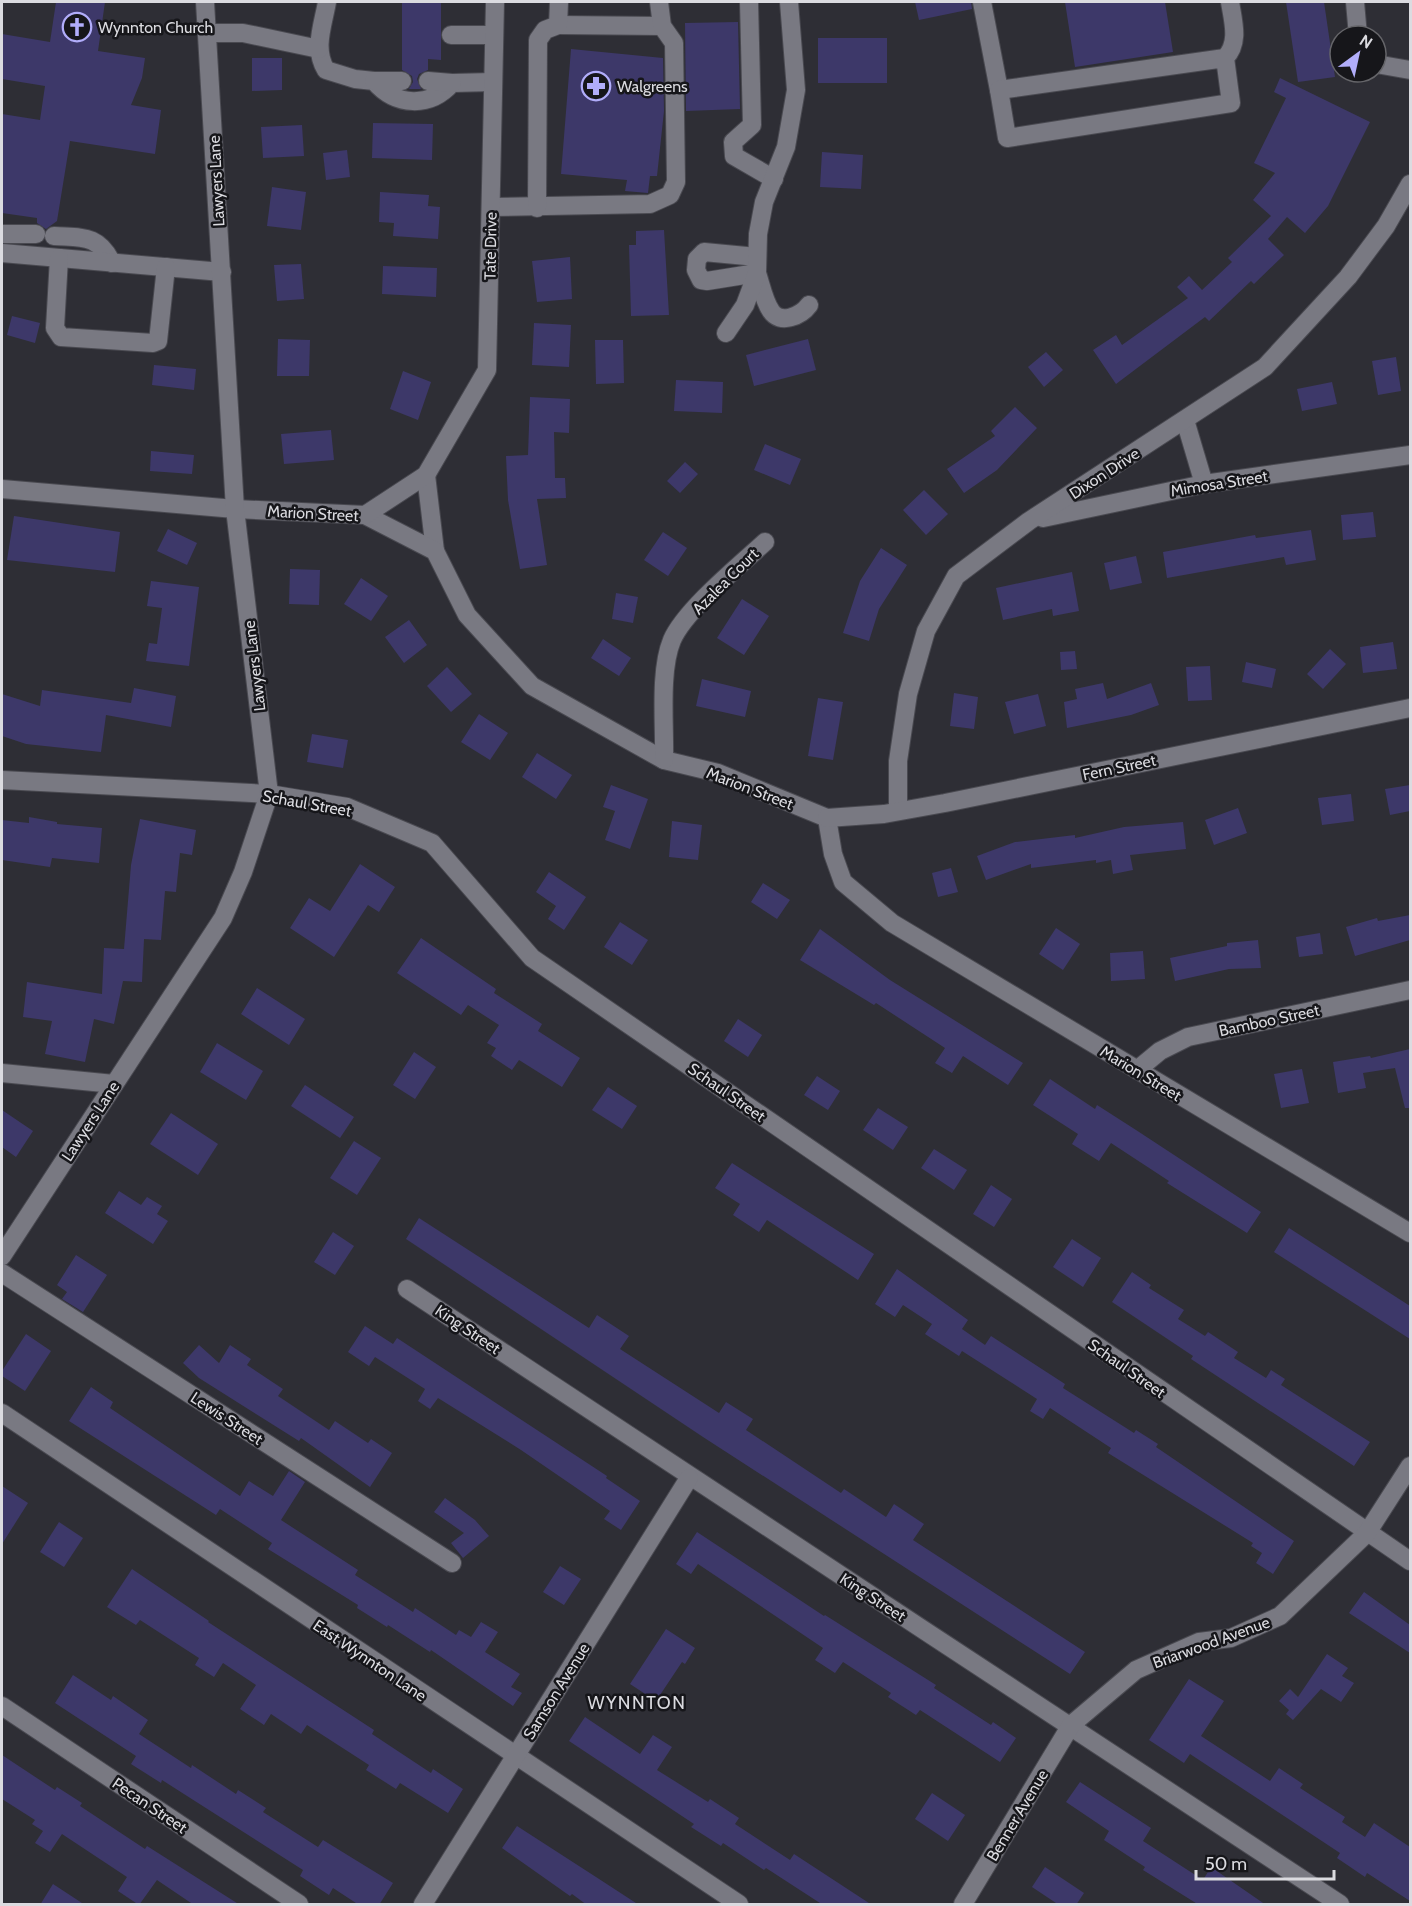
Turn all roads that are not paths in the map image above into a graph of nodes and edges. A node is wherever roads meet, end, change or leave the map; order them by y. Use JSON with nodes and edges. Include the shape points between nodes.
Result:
{"nodes":[{"id":1,"x":205,"y":2,"type":"edge"},
{"id":2,"x":327,"y":2,"type":"edge"},
{"id":3,"x":495,"y":2,"type":"edge"},
{"id":4,"x":559,"y":2,"type":"edge"},
{"id":5,"x":659,"y":2,"type":"edge"},
{"id":6,"x":749,"y":2,"type":"edge"},
{"id":7,"x":789,"y":2,"type":"edge"},
{"id":8,"x":982,"y":2,"type":"edge"},
{"id":9,"x":1230,"y":2,"type":"edge"},
{"id":10,"x":1354,"y":2,"type":"edge"},
{"id":11,"x":1357,"y":24,"type":"edge"},
{"id":12,"x":558,"y":25,"type":"junction"},
{"id":13,"x":662,"y":26,"type":"junction"},
{"id":14,"x":207,"y":33,"type":"junction"},
{"id":15,"x":451,"y":35,"type":"dead end"},
{"id":16,"x":494,"y":35,"type":"junction"},
{"id":17,"x":319,"y":49,"type":"junction"},
{"id":18,"x":1225,"y":58,"type":"junction"},
{"id":19,"x":1388,"y":66,"type":"edge"},
{"id":20,"x":1410,"y":70,"type":"edge"},
{"id":21,"x":374,"y":81,"type":"junction"},
{"id":22,"x":402,"y":81,"type":"dead end"},
{"id":23,"x":428,"y":81,"type":"dead end"},
{"id":24,"x":493,"y":82,"type":"junction"},
{"id":25,"x":452,"y":83,"type":"junction"},
{"id":26,"x":999,"y":90,"type":"junction"},
{"id":27,"x":774,"y":179,"type":"junction"},
{"id":28,"x":1410,"y":184,"type":"edge"},
{"id":29,"x":490,"y":207,"type":"junction"},
{"id":30,"x":537,"y":208,"type":"junction"},
{"id":31,"x":2,"y":234,"type":"edge"},
{"id":32,"x":2,"y":253,"type":"edge"},
{"id":33,"x":59,"y":258,"type":"junction"},
{"id":34,"x":112,"y":263,"type":"junction"},
{"id":35,"x":757,"y":265,"type":"junction"},
{"id":36,"x":166,"y":267,"type":"junction"},
{"id":37,"x":222,"y":272,"type":"junction"},
{"id":38,"x":809,"y":305,"type":"dead end"},
{"id":39,"x":726,"y":333,"type":"dead end"},
{"id":40,"x":1185,"y":420,"type":"junction"},
{"id":41,"x":1410,"y":455,"type":"edge"},
{"id":42,"x":426,"y":475,"type":"junction"},
{"id":43,"x":1204,"y":484,"type":"junction"},
{"id":44,"x":2,"y":489,"type":"edge"},
{"id":45,"x":236,"y":509,"type":"junction"},
{"id":46,"x":365,"y":514,"type":"junction"},
{"id":47,"x":1029,"y":521,"type":"junction"},
{"id":48,"x":765,"y":542,"type":"dead end"},
{"id":49,"x":435,"y":551,"type":"junction"},
{"id":50,"x":1410,"y":708,"type":"edge"},
{"id":51,"x":664,"y":760,"type":"junction"},
{"id":52,"x":2,"y":780,"type":"edge"},
{"id":53,"x":269,"y":794,"type":"junction"},
{"id":54,"x":898,"y":811,"type":"junction"},
{"id":55,"x":827,"y":818,"type":"junction"},
{"id":56,"x":1410,"y":990,"type":"edge"},
{"id":57,"x":1137,"y":1071,"type":"junction"},
{"id":58,"x":2,"y":1073,"type":"edge"},
{"id":59,"x":114,"y":1084,"type":"junction"},
{"id":60,"x":1410,"y":1233,"type":"edge"},
{"id":61,"x":2,"y":1256,"type":"edge"},
{"id":62,"x":2,"y":1273,"type":"edge"},
{"id":63,"x":407,"y":1289,"type":"dead end"},
{"id":64,"x":2,"y":1413,"type":"edge"},
{"id":65,"x":1410,"y":1466,"type":"edge"},
{"id":66,"x":689,"y":1478,"type":"junction"},
{"id":67,"x":1367,"y":1533,"type":"junction"},
{"id":68,"x":1410,"y":1561,"type":"edge"},
{"id":69,"x":452,"y":1563,"type":"dead end"},
{"id":70,"x":2,"y":1706,"type":"edge"},
{"id":71,"x":1071,"y":1725,"type":"junction"},
{"id":72,"x":514,"y":1757,"type":"junction"},
{"id":73,"x":299,"y":1905,"type":"edge"},
{"id":74,"x":423,"y":1905,"type":"edge"},
{"id":75,"x":739,"y":1905,"type":"edge"},
{"id":76,"x":963,"y":1905,"type":"edge"},
{"id":77,"x":1340,"y":1905,"type":"edge"}],
"edges":[{"from":1,"to":14,"type":"street","name":"Lawyers Lane"},
{"from":2,"to":17,"type":"street"},
{"from":3,"to":16,"type":"street","name":"Tate Drive"},
{"from":4,"to":12,"type":"street"},
{"from":5,"to":13,"type":"street"},
{"from":6,"to":27,"type":"street","via":[[752,125],[733,142],[734,156]]},
{"from":7,"to":27,"type":"street","via":[[795,90],[786,147]]},
{"from":8,"to":26,"type":"street"},
{"from":9,"to":18,"type":"street","via":[[1235,35],[1232,52]]},
{"from":10,"to":11,"type":"street"},
{"from":12,"to":13,"type":"street"},
{"from":12,"to":30,"type":"street","via":[[545,30],[538,40]]},
{"from":13,"to":30,"type":"street","via":[[674,43],[676,182],[670,195],[650,204]]},
{"from":14,"to":17,"type":"street","via":[[243,33]]},
{"from":14,"to":37,"type":"street","name":"Lawyers Lane"},
{"from":15,"to":16,"type":"street"},
{"from":16,"to":24,"type":"street","name":"Tate Drive"},
{"from":17,"to":21,"type":"street","via":[[326,70]]},
{"from":18,"to":26,"type":"street"},
{"from":18,"to":26,"type":"street","via":[[1231,104],[1007,138]]},
{"from":19,"to":20,"type":"street"},
{"from":21,"to":22,"type":"street"},
{"from":21,"to":25,"type":"street","via":[[395,98],[418,101],[434,99]]},
{"from":23,"to":25,"type":"street"},
{"from":24,"to":25,"type":"street"},
{"from":24,"to":29,"type":"street","name":"Tate Drive"},
{"from":27,"to":35,"type":"street","via":[[764,202]]},
{"from":28,"to":40,"type":"street","name":"Dixon Drive","via":[[1386,226],[1314,317],[1265,367]]},
{"from":29,"to":30,"type":"street"},
{"from":29,"to":42,"type":"street","name":"Tate Drive","via":[[487,370]]},
{"from":31,"to":34,"type":"street","via":[[97,242]]},
{"from":32,"to":33,"type":"street"},
{"from":33,"to":34,"type":"street"},
{"from":33,"to":36,"type":"street","via":[[55,328],[61,338],[153,343],[160,336]]},
{"from":34,"to":36,"type":"street"},
{"from":35,"to":38,"type":"street","via":[[771,312],[791,318]]},
{"from":35,"to":39,"type":"street","via":[[745,305]]},
{"from":36,"to":37,"type":"street"},
{"from":37,"to":45,"type":"street","name":"Lawyers Lane"},
{"from":40,"to":43,"type":"street"},
{"from":40,"to":47,"type":"street","name":"Dixon Drive"},
{"from":41,"to":43,"type":"street","name":"Mimosa Street"},
{"from":42,"to":46,"type":"street","name":"Tate Drive"},
{"from":42,"to":49,"type":"street"},
{"from":43,"to":47,"type":"street","name":"Mimosa Street"},
{"from":44,"to":45,"type":"street","name":"Marion Street"},
{"from":45,"to":46,"type":"street","name":"Marion Street"},
{"from":45,"to":53,"type":"street","name":"Lawyers Lane"},
{"from":46,"to":49,"type":"street","name":"Marion Street"},
{"from":47,"to":54,"type":"street","name":"Dixon Drive","via":[[956,576],[926,631],[908,694],[898,760]]},
{"from":48,"to":51,"type":"street","name":"Azalea Court","via":[[701,602],[672,639],[665,675]]},
{"from":49,"to":51,"type":"street","name":"Marion Street","via":[[467,615],[532,686]]},
{"from":50,"to":54,"type":"street","name":"Fern Street"},
{"from":51,"to":55,"type":"street","name":"Marion Street","via":[[718,773]]},
{"from":52,"to":53,"type":"street","name":"Schaul Street"},
{"from":53,"to":59,"type":"street","name":"Lawyers Lane","via":[[224,918]]},
{"from":53,"to":67,"type":"street","name":"Schaul Street","via":[[347,807],[432,843],[532,958]]},
{"from":54,"to":55,"type":"street","name":"Fern Street"},
{"from":55,"to":57,"type":"street","name":"Marion Street","via":[[833,855],[843,882],[892,923]]},
{"from":56,"to":57,"type":"street","name":"Bamboo Street","via":[[1188,1037],[1160,1051]]},
{"from":57,"to":60,"type":"street","name":"Marion Street"},
{"from":58,"to":59,"type":"street"},
{"from":59,"to":61,"type":"street","name":"Lawyers Lane"},
{"from":62,"to":69,"type":"street","name":"Lewis Street"},
{"from":63,"to":66,"type":"street","name":"King Street"},
{"from":64,"to":72,"type":"street","name":"East Wynnton Lane"},
{"from":65,"to":67,"type":"street","name":"Briarwood Avenue"},
{"from":66,"to":71,"type":"street","name":"King Street"},
{"from":66,"to":72,"type":"street","name":"Samson Avenue"},
{"from":67,"to":68,"type":"street","name":"Schaul Street"},
{"from":67,"to":71,"type":"street","name":"Briarwood Avenue","via":[[1280,1616],[1231,1638],[1199,1642],[1136,1670]]},
{"from":70,"to":73,"type":"street","name":"Pecan Street"},
{"from":71,"to":76,"type":"street","name":"Benner Avenue"},
{"from":71,"to":77,"type":"street","name":"King Street"},
{"from":72,"to":74,"type":"street","name":"Samson Avenue"},
{"from":72,"to":75,"type":"street","name":"East Wynnton Lane"}]}
